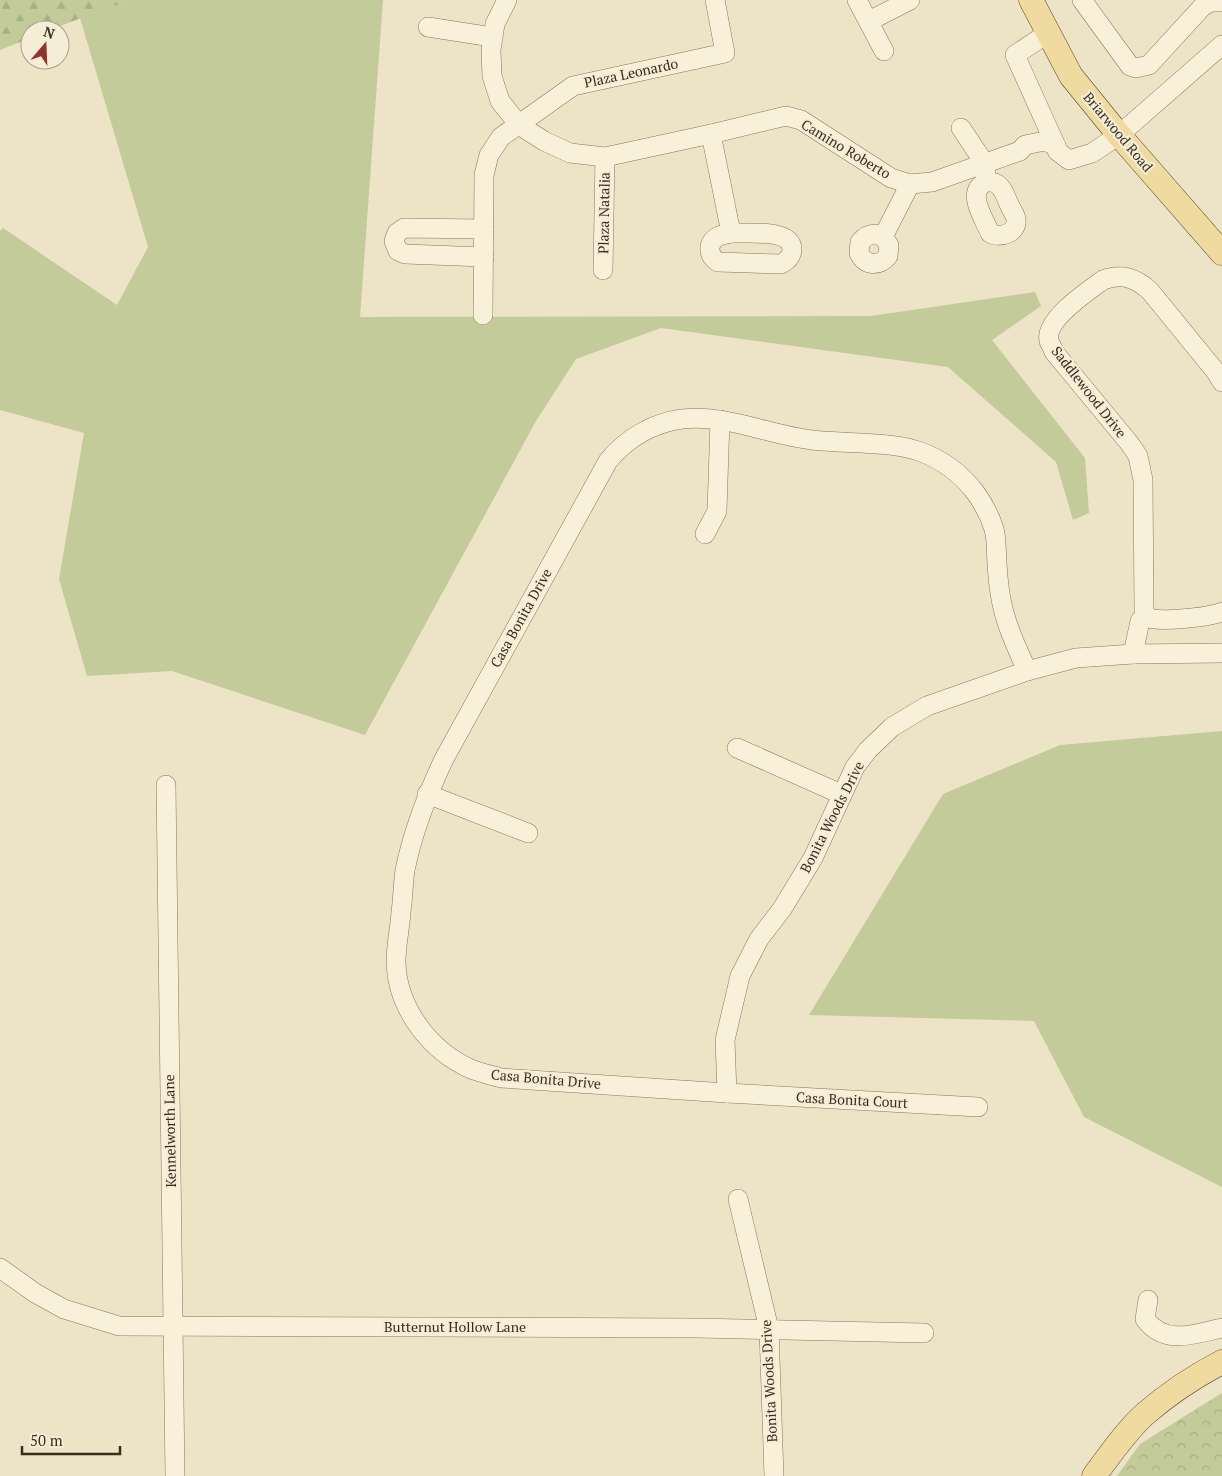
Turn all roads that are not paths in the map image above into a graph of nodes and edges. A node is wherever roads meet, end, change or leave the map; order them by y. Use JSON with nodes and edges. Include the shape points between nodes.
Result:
{"nodes":[{"id":1,"x":506,"y":0,"type":"edge"},
{"id":2,"x":715,"y":0,"type":"edge"},
{"id":3,"x":856,"y":0,"type":"edge"},
{"id":4,"x":910,"y":0,"type":"edge"},
{"id":5,"x":1031,"y":0,"type":"edge"},
{"id":6,"x":1082,"y":0,"type":"edge"},
{"id":7,"x":1222,"y":2,"type":"edge"},
{"id":8,"x":868,"y":21,"type":"junction"},
{"id":9,"x":428,"y":27,"type":"dead end"},
{"id":10,"x":1048,"y":33,"type":"junction"},
{"id":11,"x":492,"y":37,"type":"junction"},
{"id":12,"x":1222,"y":45,"type":"edge"},
{"id":13,"x":884,"y":51,"type":"dead end"},
{"id":14,"x":519,"y":125,"type":"junction"},
{"id":15,"x":961,"y":128,"type":"dead end"},
{"id":16,"x":711,"y":134,"type":"junction"},
{"id":17,"x":1119,"y":135,"type":"junction"},
{"id":18,"x":1056,"y":146,"type":"junction"},
{"id":19,"x":606,"y":157,"type":"junction"},
{"id":20,"x":985,"y":173,"type":"junction"},
{"id":21,"x":910,"y":184,"type":"junction"},
{"id":22,"x":484,"y":229,"type":"junction"},
{"id":23,"x":731,"y":234,"type":"dead end"},
{"id":24,"x":883,"y":237,"type":"dead end"},
{"id":25,"x":1222,"y":252,"type":"edge"},
{"id":26,"x":484,"y":257,"type":"junction"},
{"id":27,"x":603,"y":270,"type":"dead end"},
{"id":28,"x":483,"y":315,"type":"dead end"},
{"id":29,"x":1222,"y":382,"type":"edge"},
{"id":30,"x":720,"y":420,"type":"junction"},
{"id":31,"x":705,"y":534,"type":"dead end"},
{"id":32,"x":1222,"y":612,"type":"edge"},
{"id":33,"x":1146,"y":615,"type":"junction"},
{"id":34,"x":1222,"y":653,"type":"edge"},
{"id":35,"x":1133,"y":654,"type":"junction"},
{"id":36,"x":1027,"y":671,"type":"junction"},
{"id":37,"x":737,"y":748,"type":"dead end"},
{"id":38,"x":166,"y":785,"type":"dead end"},
{"id":39,"x":427,"y":794,"type":"junction"},
{"id":40,"x":842,"y":794,"type":"junction"},
{"id":41,"x":528,"y":833,"type":"dead end"},
{"id":42,"x":727,"y":1093,"type":"junction"},
{"id":43,"x":978,"y":1107,"type":"dead end"},
{"id":44,"x":738,"y":1200,"type":"dead end"},
{"id":45,"x":0,"y":1268,"type":"edge"},
{"id":46,"x":1148,"y":1300,"type":"dead end"},
{"id":47,"x":173,"y":1327,"type":"junction"},
{"id":48,"x":1222,"y":1328,"type":"edge"},
{"id":49,"x":769,"y":1329,"type":"junction"},
{"id":50,"x":924,"y":1333,"type":"dead end"},
{"id":51,"x":1222,"y":1362,"type":"edge"},
{"id":52,"x":175,"y":1476,"type":"edge"},
{"id":53,"x":774,"y":1476,"type":"edge"},
{"id":54,"x":1094,"y":1476,"type":"edge"}],
"edges":[{"from":1,"to":11,"type":"street","name":"Camino Roberto"},
{"from":2,"to":14,"type":"street","name":"Plaza Leonardo","via":[[725,53],[572,86]]},
{"from":3,"to":8,"type":"street"},
{"from":4,"to":8,"type":"street"},
{"from":5,"to":10,"type":"main road","name":"Briarwood Road"},
{"from":6,"to":7,"type":"street","via":[[1130,66],[1136,68],[1149,65],[1203,6]]},
{"from":8,"to":13,"type":"street"},
{"from":9,"to":11,"type":"street"},
{"from":10,"to":17,"type":"main road","name":"Briarwood Road","via":[[1071,76]]},
{"from":10,"to":18,"type":"street","via":[[1015,55]]},
{"from":11,"to":14,"type":"street","name":"Camino Roberto","via":[[491,63],[496,89],[500,101]]},
{"from":12,"to":17,"type":"street"},
{"from":14,"to":19,"type":"street","name":"Camino Roberto","via":[[570,153]]},
{"from":14,"to":22,"type":"street","name":"Plaza Leonardo","via":[[494,145],[486,165]]},
{"from":15,"to":20,"type":"street"},
{"from":16,"to":19,"type":"street","name":"Camino Roberto"},
{"from":16,"to":21,"type":"street","name":"Camino Roberto","via":[[786,116],[801,120],[892,178]]},
{"from":16,"to":23,"type":"street"},
{"from":17,"to":18,"type":"street","name":"Camino Roberto","via":[[1092,153],[1069,160],[1057,151]]},
{"from":17,"to":25,"type":"main road","name":"Briarwood Road"},
{"from":18,"to":20,"type":"street","name":"Camino Roberto","via":[[1044,140],[1025,145]]},
{"from":19,"to":27,"type":"street","name":"Plaza Natalia"},
{"from":20,"to":21,"type":"street","name":"Camino Roberto"},
{"from":21,"to":24,"type":"street"},
{"from":22,"to":26,"type":"street","name":"Plaza Leonardo"},
{"from":22,"to":26,"type":"street","via":[[404,228],[394,241],[398,251],[405,254]]},
{"from":26,"to":28,"type":"street","name":"Plaza Leonardo"},
{"from":29,"to":33,"type":"street","name":"Saddlewood Drive","via":[[1150,291],[1128,277],[1103,280],[1056,319],[1050,333],[1054,352],[1138,456],[1142,480]]},
{"from":30,"to":31,"type":"street","via":[[717,511]]},
{"from":30,"to":36,"type":"street","name":"Casa Bonita Drive","via":[[811,440],[905,447],[933,457],[958,473],[976,494],[992,524],[1006,618]]},
{"from":30,"to":39,"type":"street","name":"Casa Bonita Drive","via":[[681,420],[653,427],[627,441],[608,460]]},
{"from":32,"to":33,"type":"street","via":[[1156,620]]},
{"from":33,"to":35,"type":"street","via":[[1140,621]]},
{"from":34,"to":35,"type":"street","name":"Bonita Woods Drive"},
{"from":35,"to":36,"type":"street","name":"Bonita Woods Drive","via":[[1076,658]]},
{"from":36,"to":40,"type":"street","name":"Bonita Woods Drive","via":[[928,706],[892,727],[864,755]]},
{"from":37,"to":40,"type":"street"},
{"from":38,"to":47,"type":"street","name":"Kennelworth Lane"},
{"from":39,"to":41,"type":"street"},
{"from":39,"to":42,"type":"street","name":"Casa Bonita Drive","via":[[405,872],[396,961],[407,1005],[433,1043],[464,1065],[500,1078]]},
{"from":40,"to":42,"type":"street","name":"Bonita Woods Drive","via":[[812,858],[782,909],[759,939],[740,976],[725,1040]]},
{"from":42,"to":43,"type":"street","name":"Casa Bonita Court"},
{"from":44,"to":49,"type":"street","name":"Bonita Woods Drive"},
{"from":45,"to":47,"type":"street","name":"Butternut Hollow Lane","via":[[35,1293],[64,1308],[119,1326]]},
{"from":46,"to":48,"type":"street","via":[[1144,1319],[1160,1333],[1183,1336]]},
{"from":47,"to":49,"type":"street","name":"Butternut Hollow Lane"},
{"from":47,"to":52,"type":"street","name":"Kennelworth Lane"},
{"from":49,"to":50,"type":"street","name":"Butternut Hollow Lane"},
{"from":49,"to":53,"type":"street","name":"Bonita Woods Drive"},
{"from":51,"to":54,"type":"main road","via":[[1145,1414]]}]}
